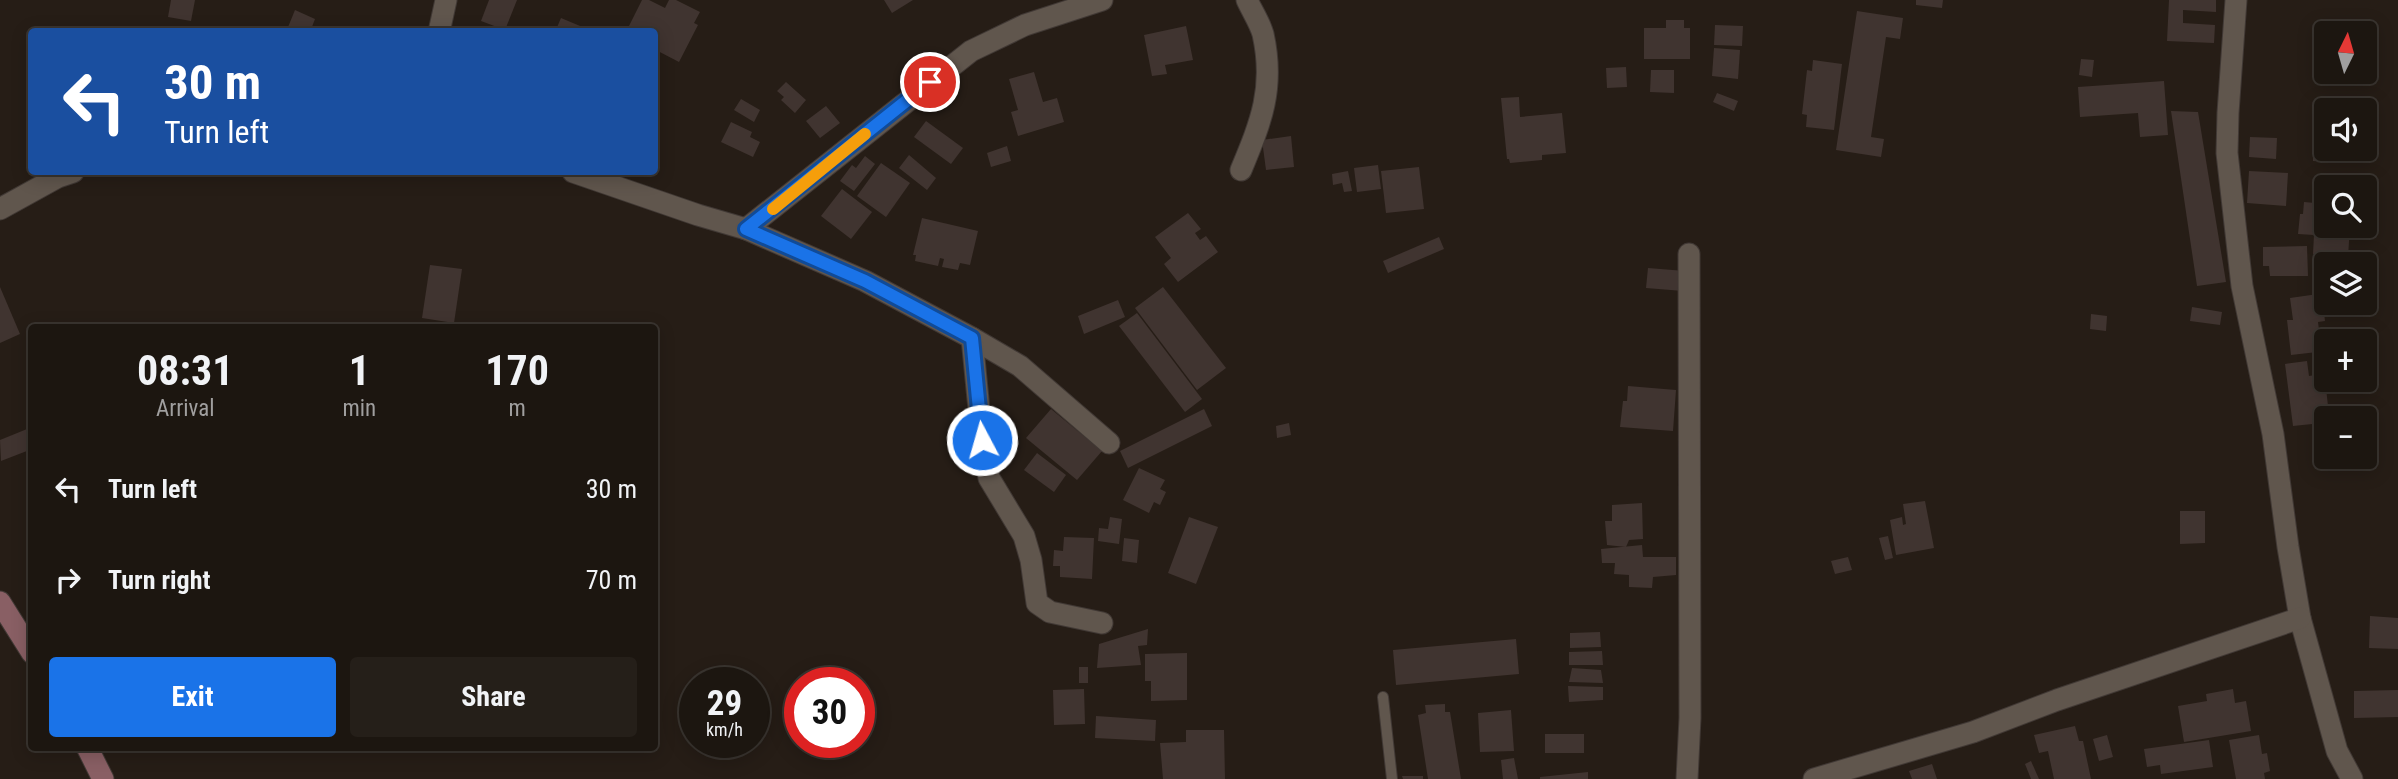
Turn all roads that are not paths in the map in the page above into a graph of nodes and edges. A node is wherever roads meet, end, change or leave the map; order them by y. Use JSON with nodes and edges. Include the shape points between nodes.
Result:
{"nodes":[{"id":1,"x":446,"y":0,"type":"edge"},
{"id":2,"x":1102,"y":0,"type":"edge"},
{"id":3,"x":1247,"y":0,"type":"edge"},
{"id":4,"x":2236,"y":0,"type":"edge"},
{"id":5,"x":440,"y":28,"type":"edge"},
{"id":6,"x":1241,"y":170,"type":"dead end"},
{"id":7,"x":64,"y":175,"type":"edge"},
{"id":8,"x":582,"y":175,"type":"edge"},
{"id":9,"x":0,"y":209,"type":"edge"},
{"id":10,"x":746,"y":229,"type":"junction"},
{"id":11,"x":1689,"y":254,"type":"dead end"},
{"id":12,"x":972,"y":338,"type":"junction"},
{"id":13,"x":1109,"y":443,"type":"dead end"},
{"id":14,"x":0,"y":602,"type":"edge"},
{"id":15,"x":2300,"y":618,"type":"junction"},
{"id":16,"x":1102,"y":623,"type":"dead end"},
{"id":17,"x":28,"y":647,"type":"edge"},
{"id":18,"x":1383,"y":697,"type":"dead end"},
{"id":19,"x":89,"y":751,"type":"edge"},
{"id":20,"x":103,"y":779,"type":"edge"},
{"id":21,"x":1392,"y":779,"type":"edge"},
{"id":22,"x":1687,"y":779,"type":"edge"},
{"id":23,"x":1814,"y":779,"type":"edge"},
{"id":24,"x":2352,"y":779,"type":"edge"}],
"edges":[{"from":1,"to":5,"type":"street"},
{"from":2,"to":10,"type":"street","via":[[1026,25],[971,51]]},
{"from":3,"to":6,"type":"street","via":[[1263,32],[1267,65],[1265,107]]},
{"from":4,"to":15,"type":"street","via":[[2227,153],[2231,200]]},
{"from":7,"to":9,"type":"street"},
{"from":8,"to":10,"type":"street"},
{"from":10,"to":12,"type":"street","via":[[865,281]]},
{"from":11,"to":22,"type":"street"},
{"from":12,"to":13,"type":"street","via":[[1020,366]]},
{"from":12,"to":16,"type":"street","via":[[989,478],[1024,536],[1037,603],[1050,612]]},
{"from":14,"to":17,"type":"main road"},
{"from":15,"to":23,"type":"street","via":[[1973,732]]},
{"from":15,"to":24,"type":"street","via":[[2337,751]]},
{"from":18,"to":21,"type":"lane"},
{"from":19,"to":20,"type":"main road"}]}
